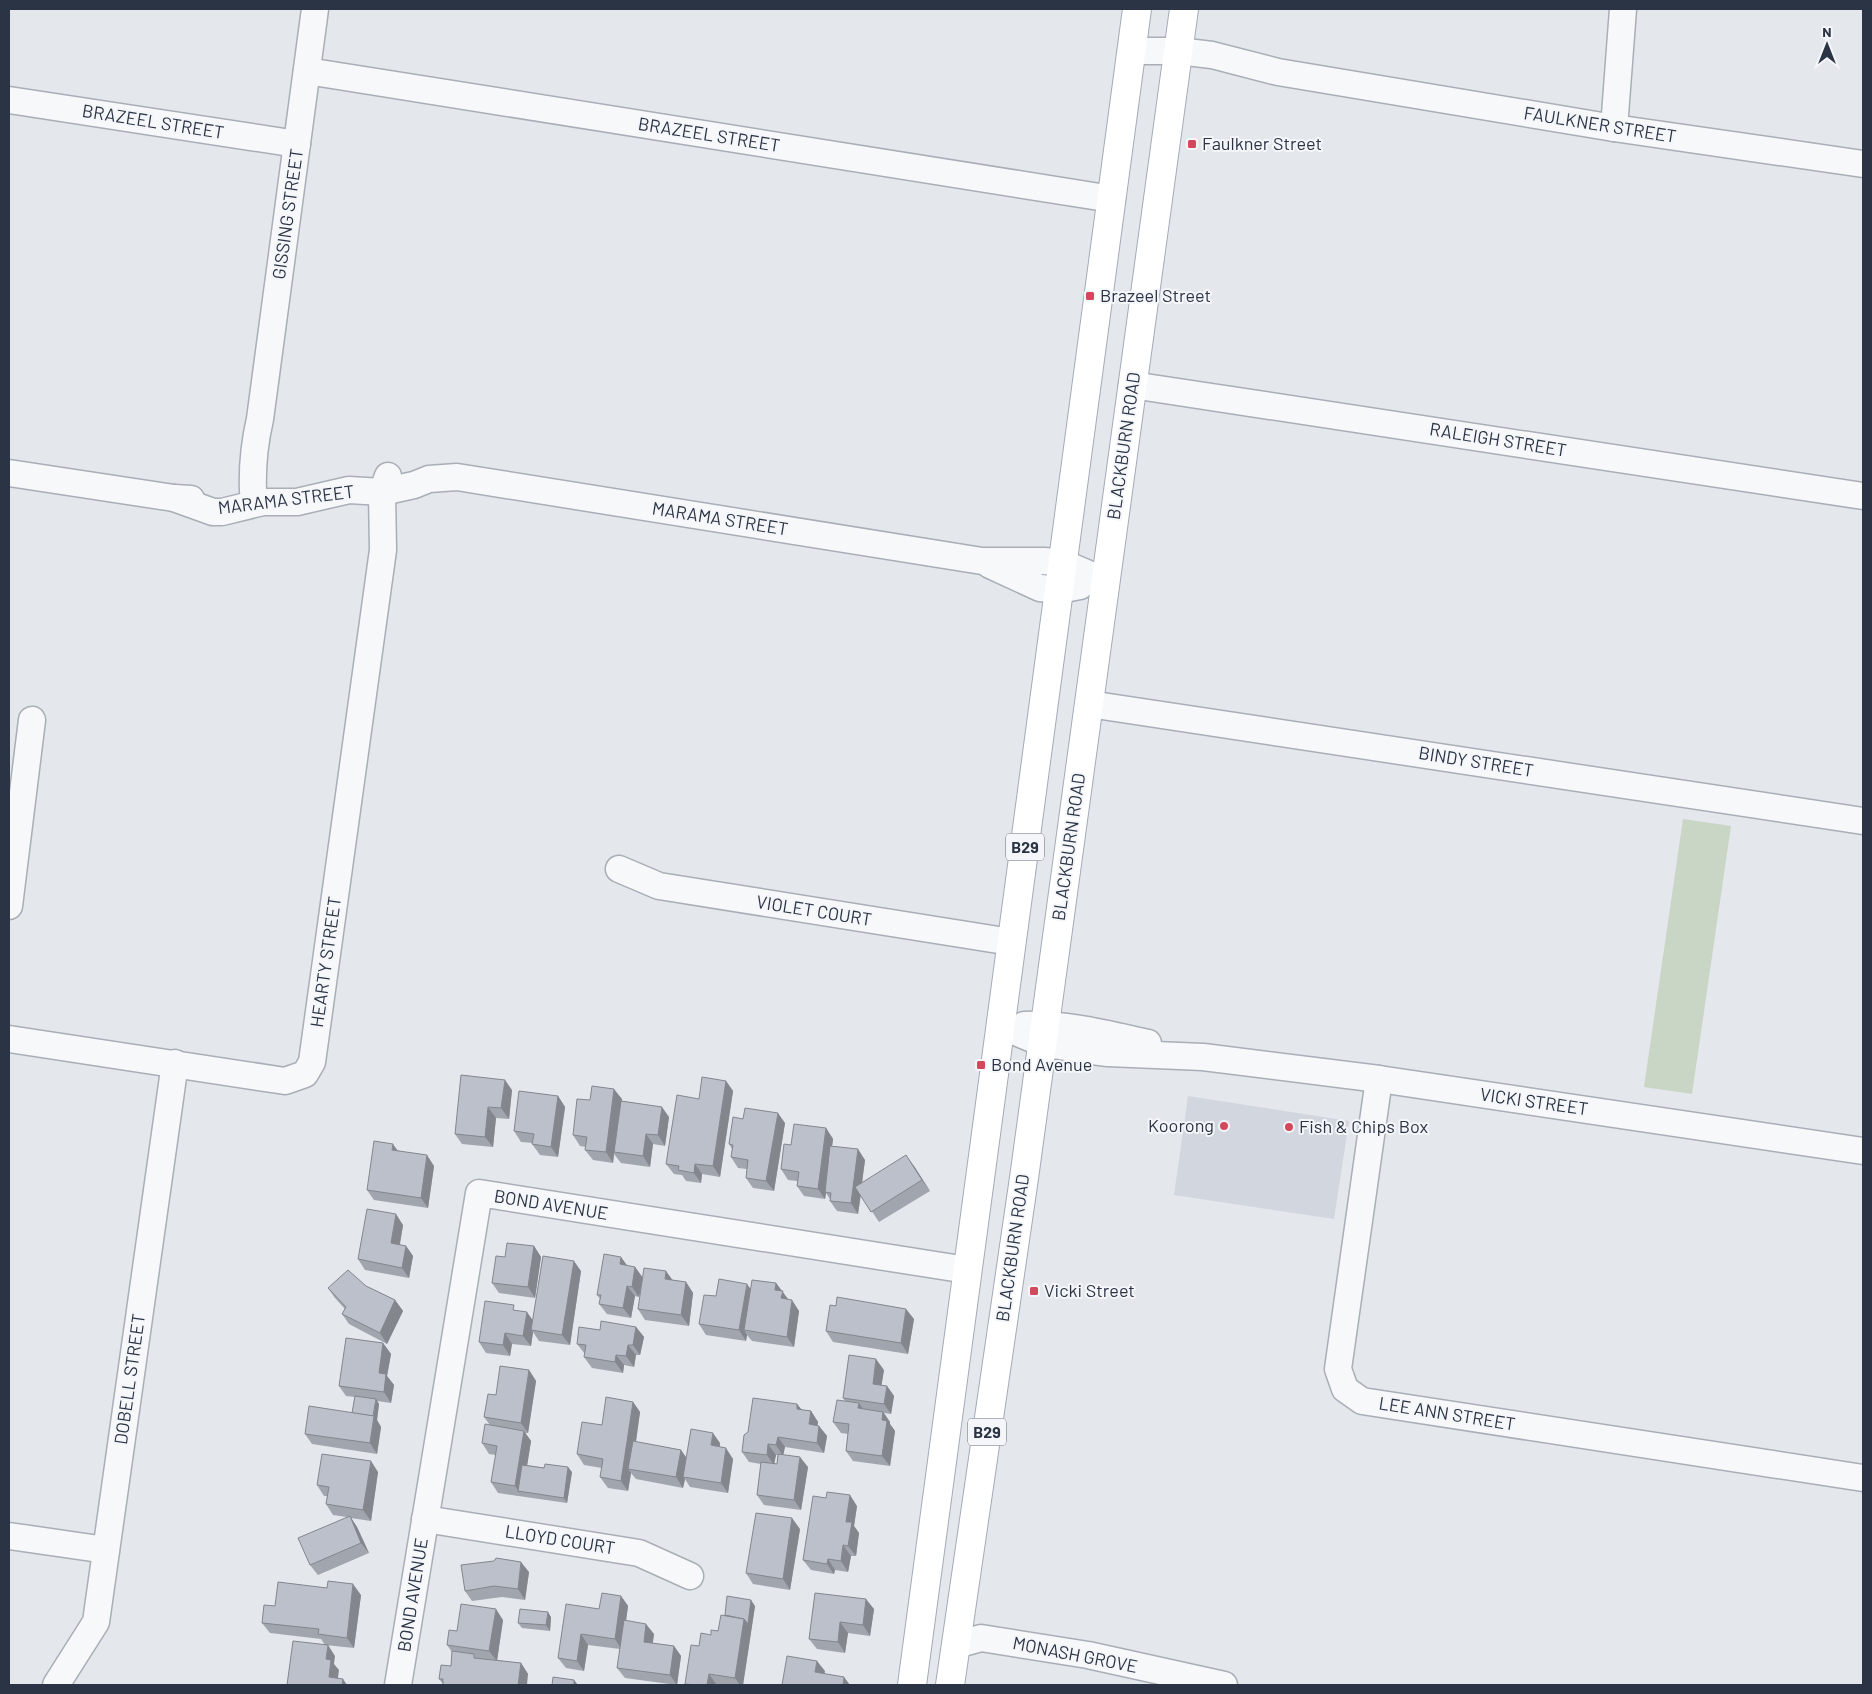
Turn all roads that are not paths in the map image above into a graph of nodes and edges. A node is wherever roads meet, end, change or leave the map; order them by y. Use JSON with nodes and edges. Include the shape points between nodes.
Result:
{"nodes":[{"id":1,"x":315,"y":9,"type":"edge"},
{"id":2,"x":1137,"y":9,"type":"edge"},
{"id":3,"x":1184,"y":9,"type":"edge"},
{"id":4,"x":1623,"y":9,"type":"edge"},
{"id":5,"x":1131,"y":51,"type":"junction"},
{"id":6,"x":1177,"y":58,"type":"junction"},
{"id":7,"x":307,"y":71,"type":"junction"},
{"id":8,"x":9,"y":100,"type":"edge"},
{"id":9,"x":1614,"y":128,"type":"junction"},
{"id":10,"x":297,"y":144,"type":"junction"},
{"id":11,"x":1863,"y":164,"type":"edge"},
{"id":12,"x":1112,"y":199,"type":"junction"},
{"id":13,"x":1132,"y":385,"type":"junction"},
{"id":14,"x":9,"y":473,"type":"edge"},
{"id":15,"x":389,"y":485,"type":"junction"},
{"id":16,"x":260,"y":494,"type":"junction"},
{"id":17,"x":1863,"y":496,"type":"edge"},
{"id":18,"x":982,"y":561,"type":"junction"},
{"id":19,"x":1063,"y":563,"type":"junction"},
{"id":20,"x":1105,"y":581,"type":"junction"},
{"id":21,"x":1059,"y":590,"type":"junction"},
{"id":22,"x":1089,"y":704,"type":"junction"},
{"id":23,"x":32,"y":720,"type":"dead end"},
{"id":24,"x":1863,"y":821,"type":"edge"},
{"id":25,"x":619,"y":868,"type":"dead end"},
{"id":26,"x":9,"y":906,"type":"edge"},
{"id":27,"x":1012,"y":942,"type":"junction"},
{"id":28,"x":1001,"y":1026,"type":"junction"},
{"id":29,"x":1044,"y":1033,"type":"junction"},
{"id":30,"x":9,"y":1039,"type":"edge"},
{"id":31,"x":175,"y":1063,"type":"junction"},
{"id":32,"x":1379,"y":1079,"type":"junction"},
{"id":33,"x":1863,"y":1151,"type":"edge"},
{"id":34,"x":967,"y":1270,"type":"junction"},
{"id":35,"x":1863,"y":1478,"type":"edge"},
{"id":36,"x":425,"y":1519,"type":"junction"},
{"id":37,"x":9,"y":1536,"type":"edge"},
{"id":38,"x":106,"y":1550,"type":"junction"},
{"id":39,"x":690,"y":1576,"type":"dead end"},
{"id":40,"x":956,"y":1645,"type":"junction"},
{"id":41,"x":56,"y":1685,"type":"edge"},
{"id":42,"x":398,"y":1685,"type":"edge"},
{"id":43,"x":912,"y":1685,"type":"edge"},
{"id":44,"x":950,"y":1685,"type":"edge"},
{"id":45,"x":1224,"y":1685,"type":"edge"}],
"edges":[{"from":1,"to":7,"type":"street","name":"GISSING STREET"},
{"from":2,"to":5,"type":"main road","number":"B29"},
{"from":3,"to":6,"type":"main road","name":"BLACKBURN ROAD","number":"B29"},
{"from":4,"to":9,"type":"street"},
{"from":5,"to":6,"type":"street","name":"FAULKNER STREET"},
{"from":5,"to":12,"type":"main road","number":"B29"},
{"from":6,"to":9,"type":"street","name":"FAULKNER STREET","via":[[1212,55],[1278,72]]},
{"from":6,"to":13,"type":"main road","name":"BLACKBURN ROAD","number":"B29"},
{"from":7,"to":10,"type":"street","name":"GISSING STREET"},
{"from":7,"to":12,"type":"street","name":"BRAZEEL STREET"},
{"from":8,"to":10,"type":"street","name":"BRAZEEL STREET"},
{"from":9,"to":11,"type":"street","name":"FAULKNER STREET"},
{"from":10,"to":16,"type":"street","name":"GISSING STREET","via":[[260,419],[253,447],[252,469]]},
{"from":12,"to":19,"type":"main road","number":"B29"},
{"from":13,"to":17,"type":"street","name":"RALEIGH STREET"},
{"from":13,"to":20,"type":"main road","name":"BLACKBURN ROAD","number":"B29"},
{"from":14,"to":16,"type":"street","name":"MARAMA STREET","via":[[174,498],[218,500]]},
{"from":15,"to":16,"type":"street","name":"MARAMA STREET","via":[[351,475]]},
{"from":15,"to":18,"type":"street","name":"MARAMA STREET","via":[[457,476]]},
{"from":15,"to":31,"type":"street","name":"HEARTY STREET","via":[[391,526],[383,550],[312,1062],[304,1074],[285,1081]]},
{"from":18,"to":19,"type":"street","name":"MARAMA STREET"},
{"from":18,"to":21,"type":"street","name":"MARAMA STREET","via":[[1040,588]]},
{"from":19,"to":20,"type":"street","name":"MARAMA STREET"},
{"from":19,"to":21,"type":"main road","number":"B29"},
{"from":20,"to":21,"type":"street"},
{"from":20,"to":22,"type":"main road","name":"BLACKBURN ROAD","number":"B29"},
{"from":21,"to":27,"type":"main road","number":"B29"},
{"from":22,"to":24,"type":"street","name":"BINDY STREET"},
{"from":22,"to":29,"type":"main road","name":"BLACKBURN ROAD","number":"B29"},
{"from":23,"to":26,"type":"street"},
{"from":25,"to":27,"type":"street","name":"VIOLET COURT","via":[[659,886]]},
{"from":27,"to":28,"type":"main road","number":"B29"},
{"from":28,"to":29,"type":"street","name":"VICKI STREET"},
{"from":28,"to":34,"type":"main road","number":"B29"},
{"from":29,"to":32,"type":"street","name":"VICKI STREET","via":[[1112,1035],[1203,1057]]},
{"from":29,"to":40,"type":"main road","name":"BLACKBURN ROAD","number":"B29"},
{"from":30,"to":31,"type":"street","name":"HEARTY STREET"},
{"from":31,"to":38,"type":"street","name":"DOBELL STREET"},
{"from":32,"to":33,"type":"street","name":"VICKI STREET"},
{"from":32,"to":35,"type":"street","name":"LEE ANN STREET","via":[[1338,1369],[1345,1389],[1362,1401]]},
{"from":34,"to":36,"type":"street","name":"BOND AVENUE","via":[[479,1193]]},
{"from":34,"to":43,"type":"main road","number":"B29"},
{"from":36,"to":39,"type":"street","name":"LLOYD COURT","via":[[639,1553]]},
{"from":36,"to":42,"type":"street","name":"BOND AVENUE"},
{"from":37,"to":38,"type":"street"},
{"from":38,"to":41,"type":"street","name":"DOBELL STREET","via":[[96,1622]]},
{"from":40,"to":44,"type":"main road","name":"BLACKBURN ROAD","number":"B29"},
{"from":40,"to":45,"type":"street","name":"MONASH GROVE","via":[[981,1638],[1088,1655]]}]}
